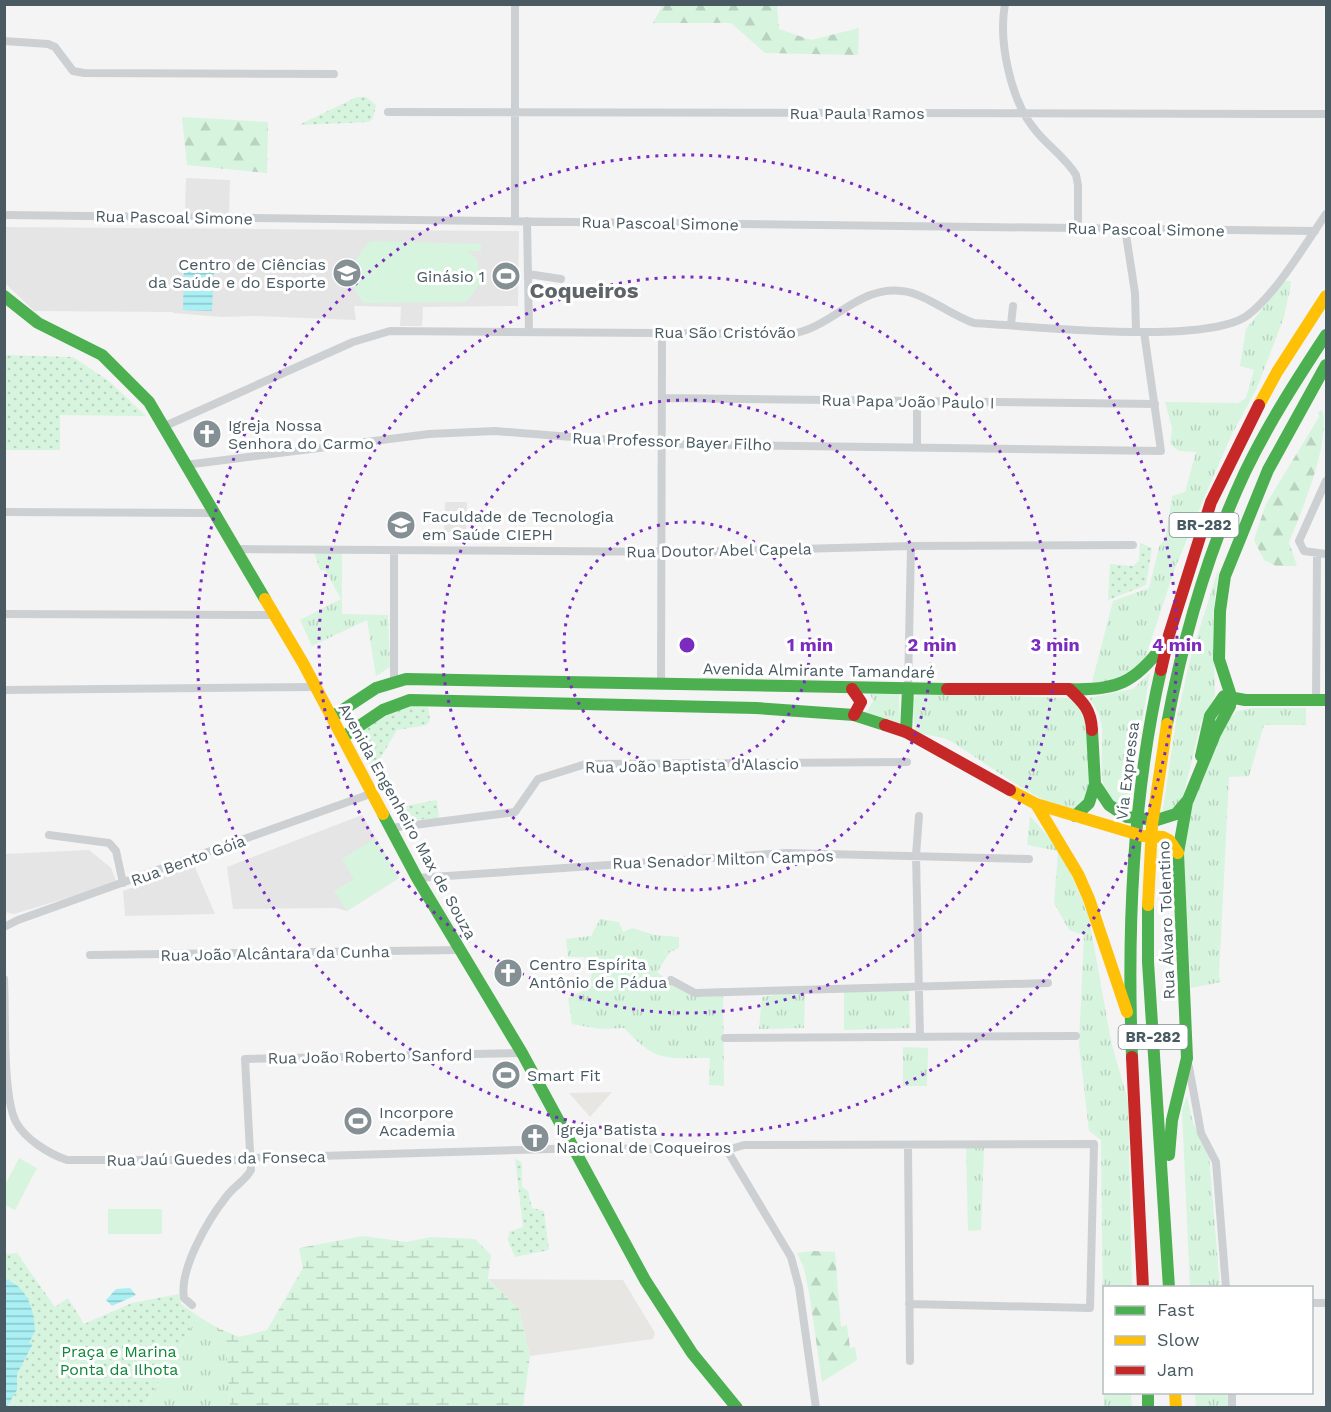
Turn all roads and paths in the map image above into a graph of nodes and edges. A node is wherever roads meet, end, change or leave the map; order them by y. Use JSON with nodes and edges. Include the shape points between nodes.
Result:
{"nodes":[{"id":1,"x":515,"y":4,"type":"edge"},
{"id":2,"x":1005,"y":4,"type":"edge"},
{"id":3,"x":4,"y":41,"type":"edge"},
{"id":4,"x":334,"y":74,"type":"dead end"},
{"id":5,"x":388,"y":112,"type":"dead end"},
{"id":6,"x":514,"y":112,"type":"junction"},
{"id":7,"x":1023,"y":113,"type":"junction"},
{"id":8,"x":1326,"y":114,"type":"edge"},
{"id":9,"x":1326,"y":214,"type":"edge"},
{"id":10,"x":4,"y":215,"type":"edge"},
{"id":11,"x":515,"y":221,"type":"junction"},
{"id":12,"x":527,"y":221,"type":"junction"},
{"id":13,"x":1078,"y":228,"type":"junction"},
{"id":14,"x":1125,"y":228,"type":"junction"},
{"id":15,"x":1315,"y":231,"type":"junction"},
{"id":16,"x":528,"y":274,"type":"junction"},
{"id":17,"x":561,"y":279,"type":"dead end"},
{"id":18,"x":4,"y":296,"type":"edge"},
{"id":19,"x":1326,"y":296,"type":"edge"},
{"id":20,"x":1013,"y":306,"type":"dead end"},
{"id":21,"x":1011,"y":324,"type":"junction"},
{"id":22,"x":1140,"y":331,"type":"junction"},
{"id":23,"x":529,"y":332,"type":"junction"},
{"id":24,"x":662,"y":333,"type":"junction"},
{"id":25,"x":1326,"y":335,"type":"edge"},
{"id":26,"x":1326,"y":370,"type":"edge"},
{"id":27,"x":662,"y":398,"type":"junction"},
{"id":28,"x":916,"y":401,"type":"junction"},
{"id":29,"x":1155,"y":404,"type":"junction"},
{"id":30,"x":165,"y":426,"type":"junction"},
{"id":31,"x":662,"y":444,"type":"junction"},
{"id":32,"x":917,"y":447,"type":"junction"},
{"id":33,"x":186,"y":465,"type":"junction"},
{"id":34,"x":1326,"y":481,"type":"edge"},
{"id":35,"x":4,"y":512,"type":"edge"},
{"id":36,"x":213,"y":513,"type":"junction"},
{"id":37,"x":1133,"y":545,"type":"dead end"},
{"id":38,"x":911,"y":546,"type":"junction"},
{"id":39,"x":234,"y":549,"type":"junction"},
{"id":40,"x":394,"y":550,"type":"junction"},
{"id":41,"x":661,"y":551,"type":"junction"},
{"id":42,"x":1317,"y":554,"type":"junction"},
{"id":43,"x":1326,"y":554,"type":"edge"},
{"id":44,"x":4,"y":614,"type":"edge"},
{"id":45,"x":276,"y":615,"type":"junction"},
{"id":46,"x":1169,"y":634,"type":"junction"},
{"id":47,"x":394,"y":680,"type":"junction"},
{"id":48,"x":661,"y":684,"type":"junction"},
{"id":49,"x":316,"y":687,"type":"junction"},
{"id":50,"x":852,"y":689,"type":"junction"},
{"id":51,"x":908,"y":689,"type":"junction"},
{"id":52,"x":1069,"y":689,"type":"junction"},
{"id":53,"x":4,"y":690,"type":"edge"},
{"id":54,"x":1321,"y":700,"type":"edge"},
{"id":55,"x":1234,"y":701,"type":"junction"},
{"id":56,"x":399,"y":702,"type":"junction"},
{"id":57,"x":854,"y":715,"type":"junction"},
{"id":58,"x":332,"y":717,"type":"junction"},
{"id":59,"x":906,"y":732,"type":"junction"},
{"id":60,"x":343,"y":737,"type":"junction"},
{"id":61,"x":907,"y":762,"type":"dead end"},
{"id":62,"x":1095,"y":784,"type":"junction"},
{"id":63,"x":373,"y":794,"type":"junction"},
{"id":64,"x":1188,"y":800,"type":"junction"},
{"id":65,"x":1036,"y":804,"type":"junction"},
{"id":66,"x":919,"y":816,"type":"dead end"},
{"id":67,"x":1075,"y":816,"type":"junction"},
{"id":68,"x":390,"y":828,"type":"junction"},
{"id":69,"x":49,"y":835,"type":"dead end"},
{"id":70,"x":1178,"y":853,"type":"junction"},
{"id":71,"x":915,"y":855,"type":"junction"},
{"id":72,"x":1029,"y":859,"type":"dead end"},
{"id":73,"x":417,"y":878,"type":"junction"},
{"id":74,"x":123,"y":883,"type":"junction"},
{"id":75,"x":4,"y":927,"type":"edge"},
{"id":76,"x":460,"y":950,"type":"junction"},
{"id":77,"x":90,"y":955,"type":"dead end"},
{"id":78,"x":4,"y":979,"type":"edge"},
{"id":79,"x":671,"y":980,"type":"dead end"},
{"id":80,"x":1048,"y":983,"type":"dead end"},
{"id":81,"x":919,"y":987,"type":"junction"},
{"id":82,"x":1131,"y":1026,"type":"junction"},
{"id":83,"x":1076,"y":1036,"type":"dead end"},
{"id":84,"x":920,"y":1037,"type":"junction"},
{"id":85,"x":725,"y":1038,"type":"dead end"},
{"id":86,"x":522,"y":1053,"type":"junction"},
{"id":87,"x":1187,"y":1058,"type":"junction"},
{"id":88,"x":908,"y":1144,"type":"junction"},
{"id":89,"x":575,"y":1149,"type":"junction"},
{"id":90,"x":727,"y":1150,"type":"junction"},
{"id":91,"x":250,"y":1158,"type":"junction"},
{"id":92,"x":1164,"y":1206,"type":"junction"},
{"id":93,"x":1143,"y":1286,"type":"edge"},
{"id":94,"x":1169,"y":1286,"type":"edge"},
{"id":95,"x":1226,"y":1286,"type":"edge"},
{"id":96,"x":909,"y":1304,"type":"junction"},
{"id":97,"x":192,"y":1305,"type":"dead end"},
{"id":98,"x":910,"y":1362,"type":"dead end"},
{"id":99,"x":737,"y":1407,"type":"edge"},
{"id":100,"x":816,"y":1407,"type":"edge"}],
"edges":[{"from":1,"to":6,"type":"street"},
{"from":2,"to":7,"type":"street","via":[[1003,47]]},
{"from":3,"to":4,"type":"street","via":[[48,44],[55,47],[73,71],[84,73]]},
{"from":5,"to":6,"type":"street","name":"Rua Paula Ramos"},
{"from":6,"to":7,"type":"street","name":"Rua Paula Ramos"},
{"from":6,"to":11,"type":"street"},
{"from":7,"to":8,"type":"street","name":"Rua Paula Ramos"},
{"from":7,"to":13,"type":"street","via":[[1076,175]]},
{"from":9,"to":15,"type":"street","name":"Rua São Cristóvão"},
{"from":10,"to":11,"type":"street","name":"Rua Pascoal Simone"},
{"from":11,"to":12,"type":"street","name":"Rua Pascoal Simone"},
{"from":12,"to":13,"type":"street","name":"Rua Pascoal Simone"},
{"from":12,"to":16,"type":"street"},
{"from":13,"to":14,"type":"street","name":"Rua Pascoal Simone"},
{"from":14,"to":15,"type":"street","name":"Rua Pascoal Simone"},
{"from":14,"to":22,"type":"street"},
{"from":15,"to":22,"type":"street","name":"Rua São Cristóvão","via":[[1263,301],[1236,323],[1205,330]]},
{"from":16,"to":17,"type":"street"},
{"from":16,"to":23,"type":"street"},
{"from":18,"to":30,"type":"main road","name":"Avenida Engenheiro Max de Souza","via":[[38,322],[102,356],[149,402]]},
{"from":19,"to":46,"type":"main road","name":"Via Expressa","number":"BR-282","via":[[1277,372],[1233,454],[1212,502]]},
{"from":20,"to":21,"type":"street"},
{"from":21,"to":22,"type":"street","name":"Rua São Cristóvão"},
{"from":21,"to":24,"type":"street","name":"Rua São Cristóvão","via":[[957,318],[916,295],[889,291],[862,298],[802,332]]},
{"from":22,"to":29,"type":"street"},
{"from":23,"to":24,"type":"street","name":"Rua São Cristóvão"},
{"from":23,"to":30,"type":"street","name":"Rua São Cristóvão","via":[[405,330],[376,334]]},
{"from":24,"to":27,"type":"street"},
{"from":25,"to":92,"type":"main road","name":"Via Expressa","number":"BR-282","via":[[1260,446],[1226,516],[1181,662],[1159,776],[1149,867],[1148,952]]},
{"from":26,"to":55,"type":"main road","via":[[1268,470],[1225,576],[1219,659]]},
{"from":27,"to":28,"type":"street","name":"Rua Papa João Paulo I"},
{"from":27,"to":31,"type":"street"},
{"from":28,"to":29,"type":"street","name":"Rua Papa João Paulo I"},
{"from":28,"to":32,"type":"street"},
{"from":29,"to":32,"type":"street","name":"Rua Professor Bayer Filho","via":[[1161,451]]},
{"from":30,"to":33,"type":"main road","name":"Avenida Engenheiro Max de Souza"},
{"from":31,"to":32,"type":"street","name":"Rua Professor Bayer Filho"},
{"from":31,"to":33,"type":"street","name":"Rua Professor Bayer Filho","via":[[516,432],[460,432]]},
{"from":31,"to":41,"type":"street"},
{"from":33,"to":36,"type":"main road","name":"Avenida Engenheiro Max de Souza"},
{"from":34,"to":42,"type":"street","via":[[1299,541],[1304,551]]},
{"from":35,"to":36,"type":"street"},
{"from":36,"to":39,"type":"main road","name":"Avenida Engenheiro Max de Souza"},
{"from":37,"to":38,"type":"street","name":"Rua Doutor Abel Capela"},
{"from":38,"to":41,"type":"street","name":"Rua Doutor Abel Capela"},
{"from":38,"to":51,"type":"street"},
{"from":39,"to":40,"type":"street","name":"Rua Doutor Abel Capela"},
{"from":39,"to":45,"type":"main road","name":"Avenida Engenheiro Max de Souza"},
{"from":40,"to":41,"type":"street","name":"Rua Doutor Abel Capela"},
{"from":40,"to":47,"type":"street"},
{"from":41,"to":48,"type":"street"},
{"from":42,"to":43,"type":"street"},
{"from":42,"to":54,"type":"street"},
{"from":44,"to":45,"type":"street"},
{"from":45,"to":49,"type":"main road","name":"Avenida Engenheiro Max de Souza"},
{"from":46,"to":52,"type":"main road","name":"Avenida Almirante Tamandaré","via":[[1149,666],[1121,686]]},
{"from":46,"to":82,"type":"main road","name":"Via Expressa","number":"BR-282","via":[[1151,713],[1142,777],[1130,933]]},
{"from":47,"to":48,"type":"main road","name":"Avenida Almirante Tamandaré"},
{"from":47,"to":56,"type":"main road"},
{"from":47,"to":58,"type":"main road","name":"Avenida Almirante Tamandaré","via":[[371,690]]},
{"from":48,"to":50,"type":"main road","name":"Avenida Almirante Tamandaré"},
{"from":49,"to":53,"type":"street"},
{"from":49,"to":58,"type":"main road","name":"Avenida Engenheiro Max de Souza"},
{"from":50,"to":51,"type":"main road","name":"Avenida Almirante Tamandaré"},
{"from":50,"to":57,"type":"main road","via":[[862,701]]},
{"from":51,"to":52,"type":"main road","name":"Avenida Almirante Tamandaré"},
{"from":51,"to":59,"type":"main road"},
{"from":52,"to":62,"type":"main road","via":[[1090,714]]},
{"from":54,"to":55,"type":"main road"},
{"from":55,"to":64,"type":"main road","via":[[1220,698],[1211,713]]},
{"from":56,"to":57,"type":"main road","via":[[756,708]]},
{"from":56,"to":60,"type":"main road"},
{"from":57,"to":59,"type":"main road"},
{"from":58,"to":60,"type":"main road","name":"Avenida Engenheiro Max de Souza"},
{"from":59,"to":65,"type":"main road"},
{"from":60,"to":63,"type":"main road","name":"Avenida Engenheiro Max de Souza"},
{"from":61,"to":68,"type":"street","name":"Rua João Baptista d'Alascio","via":[[586,764],[538,779],[515,812]]},
{"from":62,"to":64,"type":"main road","via":[[1109,805],[1127,817],[1162,820],[1176,814]]},
{"from":62,"to":67,"type":"main road","via":[[1089,803]]},
{"from":63,"to":68,"type":"main road","name":"Avenida Engenheiro Max de Souza"},
{"from":63,"to":74,"type":"street","name":"Rua Bento Góia"},
{"from":64,"to":70,"type":"main road","name":"Rua Álvaro Tolentino"},
{"from":65,"to":67,"type":"main road"},
{"from":65,"to":82,"type":"main road","via":[[1089,899]]},
{"from":66,"to":71,"type":"street"},
{"from":67,"to":70,"type":"main road","via":[[1143,836],[1163,837]]},
{"from":68,"to":73,"type":"main road","name":"Avenida Engenheiro Max de Souza"},
{"from":69,"to":74,"type":"street","via":[[109,843],[116,851]]},
{"from":70,"to":87,"type":"main road","name":"Rua Álvaro Tolentino"},
{"from":71,"to":72,"type":"street","name":"Rua Senador Milton Campos"},
{"from":71,"to":73,"type":"street","name":"Rua Senador Milton Campos","via":[[786,854]]},
{"from":71,"to":81,"type":"street"},
{"from":73,"to":76,"type":"main road","name":"Avenida Engenheiro Max de Souza"},
{"from":74,"to":75,"type":"street","name":"Rua Bento Góia"},
{"from":76,"to":77,"type":"street","name":"Rua João Alcântara da Cunha"},
{"from":76,"to":86,"type":"main road","name":"Avenida Engenheiro Max de Souza"},
{"from":78,"to":91,"type":"street","name":"Rua Jaú Guedes da Fonseca","via":[[9,1100],[21,1130],[48,1151],[67,1160],[92,1161]]},
{"from":79,"to":81,"type":"street","via":[[695,993]]},
{"from":80,"to":81,"type":"street"},
{"from":81,"to":84,"type":"street"},
{"from":82,"to":93,"type":"main road","name":"Via Expressa","number":"BR-282"},
{"from":83,"to":84,"type":"street"},
{"from":84,"to":85,"type":"street"},
{"from":86,"to":89,"type":"main road","name":"Avenida Engenheiro Max de Souza"},
{"from":86,"to":91,"type":"street","name":"Rua João Roberto Sanford","via":[[245,1059]]},
{"from":87,"to":92,"type":"main road","via":[[1172,1120]]},
{"from":87,"to":95,"type":"street","name":"Rua Álvaro Tolentino","via":[[1197,1118],[1216,1162]]},
{"from":88,"to":90,"type":"street","name":"Rua Jaú Guedes da Fonseca","via":[[744,1145]]},
{"from":88,"to":96,"type":"street"},
{"from":88,"to":96,"type":"street","name":"Rua Jaú Guedes da Fonseca","via":[[1094,1144],[1090,1308]]},
{"from":89,"to":90,"type":"street","name":"Rua Jaú Guedes da Fonseca"},
{"from":89,"to":91,"type":"street","name":"Rua Jaú Guedes da Fonseca"},
{"from":89,"to":99,"type":"main road","name":"Avenida Engenheiro Max de Souza","via":[[670,1322]]},
{"from":90,"to":100,"type":"street","via":[[791,1257],[803,1310]]},
{"from":91,"to":97,"type":"street","via":[[250,1173],[219,1206],[185,1272],[184,1298]]},
{"from":92,"to":94,"type":"main road","name":"Via Expressa","number":"BR-282"},
{"from":96,"to":98,"type":"street"}]}
